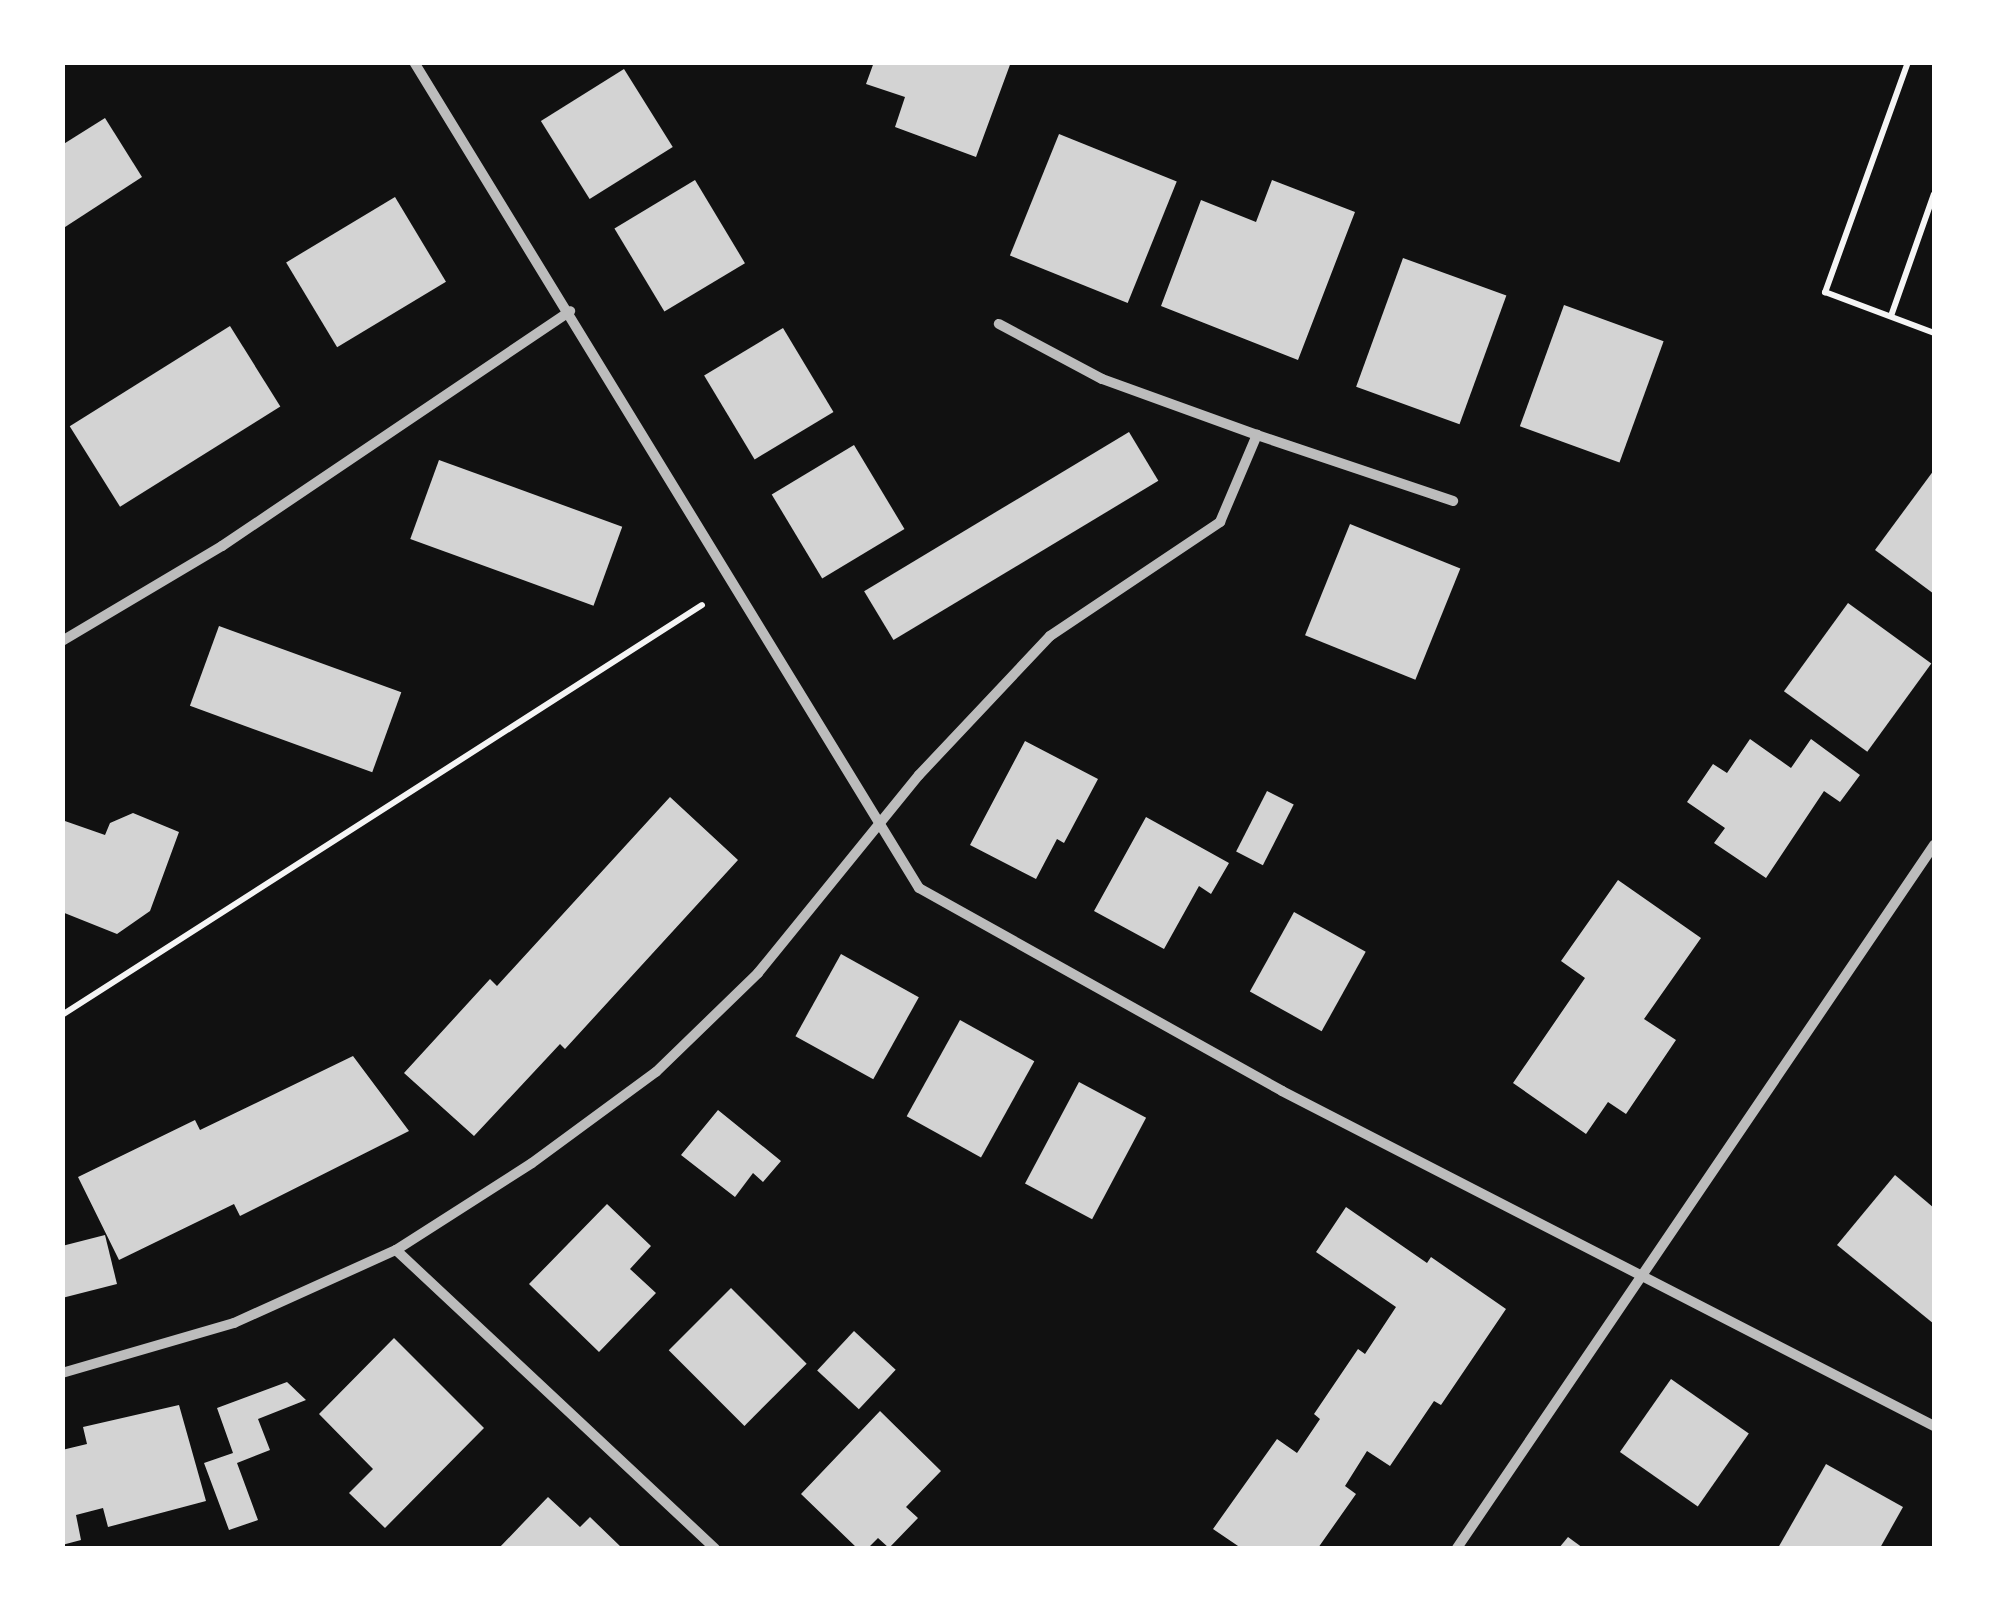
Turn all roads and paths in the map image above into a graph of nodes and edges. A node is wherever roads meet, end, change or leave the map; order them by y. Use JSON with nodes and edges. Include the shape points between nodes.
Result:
{"nodes":[{"id":1,"x":414,"y":62,"type":"edge"},
{"id":2,"x":1908,"y":62,"type":"edge"},
{"id":3,"x":1934,"y":194,"type":"edge"},
{"id":4,"x":570,"y":311,"type":"junction"},
{"id":5,"x":1891,"y":316,"type":"junction"},
{"id":6,"x":998,"y":324,"type":"dead end"},
{"id":7,"x":1934,"y":333,"type":"edge"},
{"id":8,"x":1258,"y":435,"type":"junction"},
{"id":9,"x":1453,"y":501,"type":"dead end"},
{"id":10,"x":732,"y":585,"type":"junction"},
{"id":11,"x":62,"y":641,"type":"edge"},
{"id":12,"x":883,"y":824,"type":"junction"},
{"id":13,"x":1934,"y":845,"type":"edge"},
{"id":14,"x":62,"y":1015,"type":"edge"},
{"id":15,"x":396,"y":1250,"type":"junction"},
{"id":16,"x":1646,"y":1276,"type":"junction"},
{"id":17,"x":62,"y":1373,"type":"edge"},
{"id":18,"x":1934,"y":1426,"type":"edge"},
{"id":19,"x":715,"y":1548,"type":"edge"},
{"id":20,"x":1458,"y":1548,"type":"edge"}],
"edges":[{"from":1,"to":4,"type":"street"},
{"from":2,"to":5,"type":"path","via":[[1825,292]]},
{"from":3,"to":5,"type":"path"},
{"from":4,"to":10,"type":"street"},
{"from":4,"to":11,"type":"street","via":[[222,546]]},
{"from":5,"to":7,"type":"path"},
{"from":6,"to":8,"type":"street","via":[[1102,378]]},
{"from":8,"to":9,"type":"street"},
{"from":8,"to":12,"type":"street","via":[[1220,522],[1050,636],[919,775]]},
{"from":10,"to":12,"type":"street"},
{"from":10,"to":14,"type":"path"},
{"from":12,"to":15,"type":"street","via":[[758,972],[656,1072],[532,1164]]},
{"from":12,"to":16,"type":"street","via":[[919,888],[1282,1091]]},
{"from":13,"to":16,"type":"street"},
{"from":15,"to":17,"type":"street","via":[[234,1323]]},
{"from":15,"to":19,"type":"street"},
{"from":16,"to":18,"type":"street"},
{"from":16,"to":20,"type":"street"}]}
